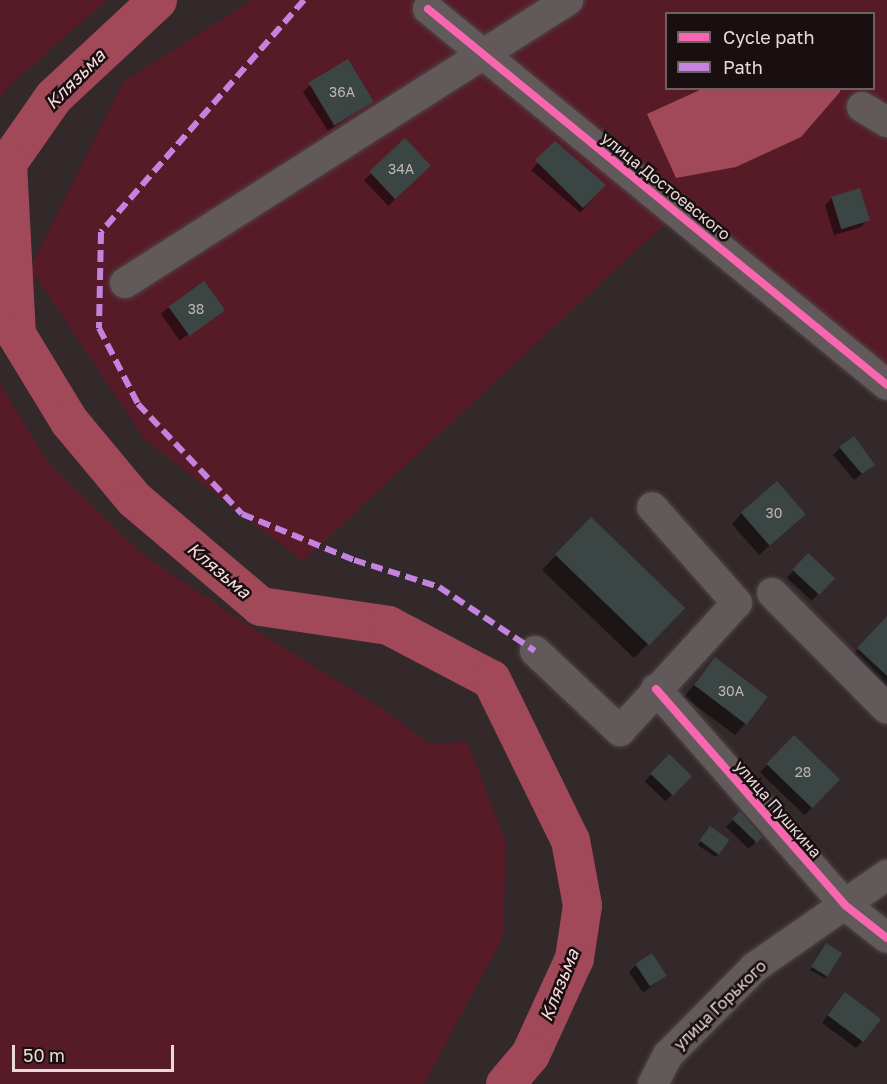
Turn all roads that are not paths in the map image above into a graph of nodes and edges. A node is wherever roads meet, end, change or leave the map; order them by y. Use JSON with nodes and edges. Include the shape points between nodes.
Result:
{"nodes":[{"id":1,"x":568,"y":0,"type":"edge"},
{"id":2,"x":428,"y":9,"type":"dead end"},
{"id":3,"x":482,"y":53,"type":"junction"},
{"id":4,"x":125,"y":283,"type":"dead end"},
{"id":5,"x":887,"y":385,"type":"edge"},
{"id":6,"x":652,"y":507,"type":"dead end"},
{"id":7,"x":772,"y":593,"type":"dead end"},
{"id":8,"x":535,"y":651,"type":"dead end"},
{"id":9,"x":656,"y":689,"type":"junction"},
{"id":10,"x":887,"y":710,"type":"edge"},
{"id":11,"x":887,"y":875,"type":"edge"},
{"id":12,"x":845,"y":905,"type":"junction"},
{"id":13,"x":887,"y":938,"type":"edge"},
{"id":14,"x":653,"y":1084,"type":"edge"}],
"edges":[{"from":1,"to":3,"type":"street"},
{"from":2,"to":3,"type":"street","name":"улица Достоевского"},
{"from":3,"to":4,"type":"street"},
{"from":3,"to":5,"type":"street","name":"улица Достоевского"},
{"from":6,"to":9,"type":"street","via":[[737,603]]},
{"from":7,"to":10,"type":"street"},
{"from":8,"to":9,"type":"street","via":[[620,731]]},
{"from":9,"to":12,"type":"street","name":"улица Пушкина"},
{"from":11,"to":12,"type":"street","name":"улица Горького"},
{"from":12,"to":13,"type":"street","name":"улица Пушкина"},
{"from":12,"to":14,"type":"street","name":"улица Горького","via":[[754,967],[668,1055]]}]}
